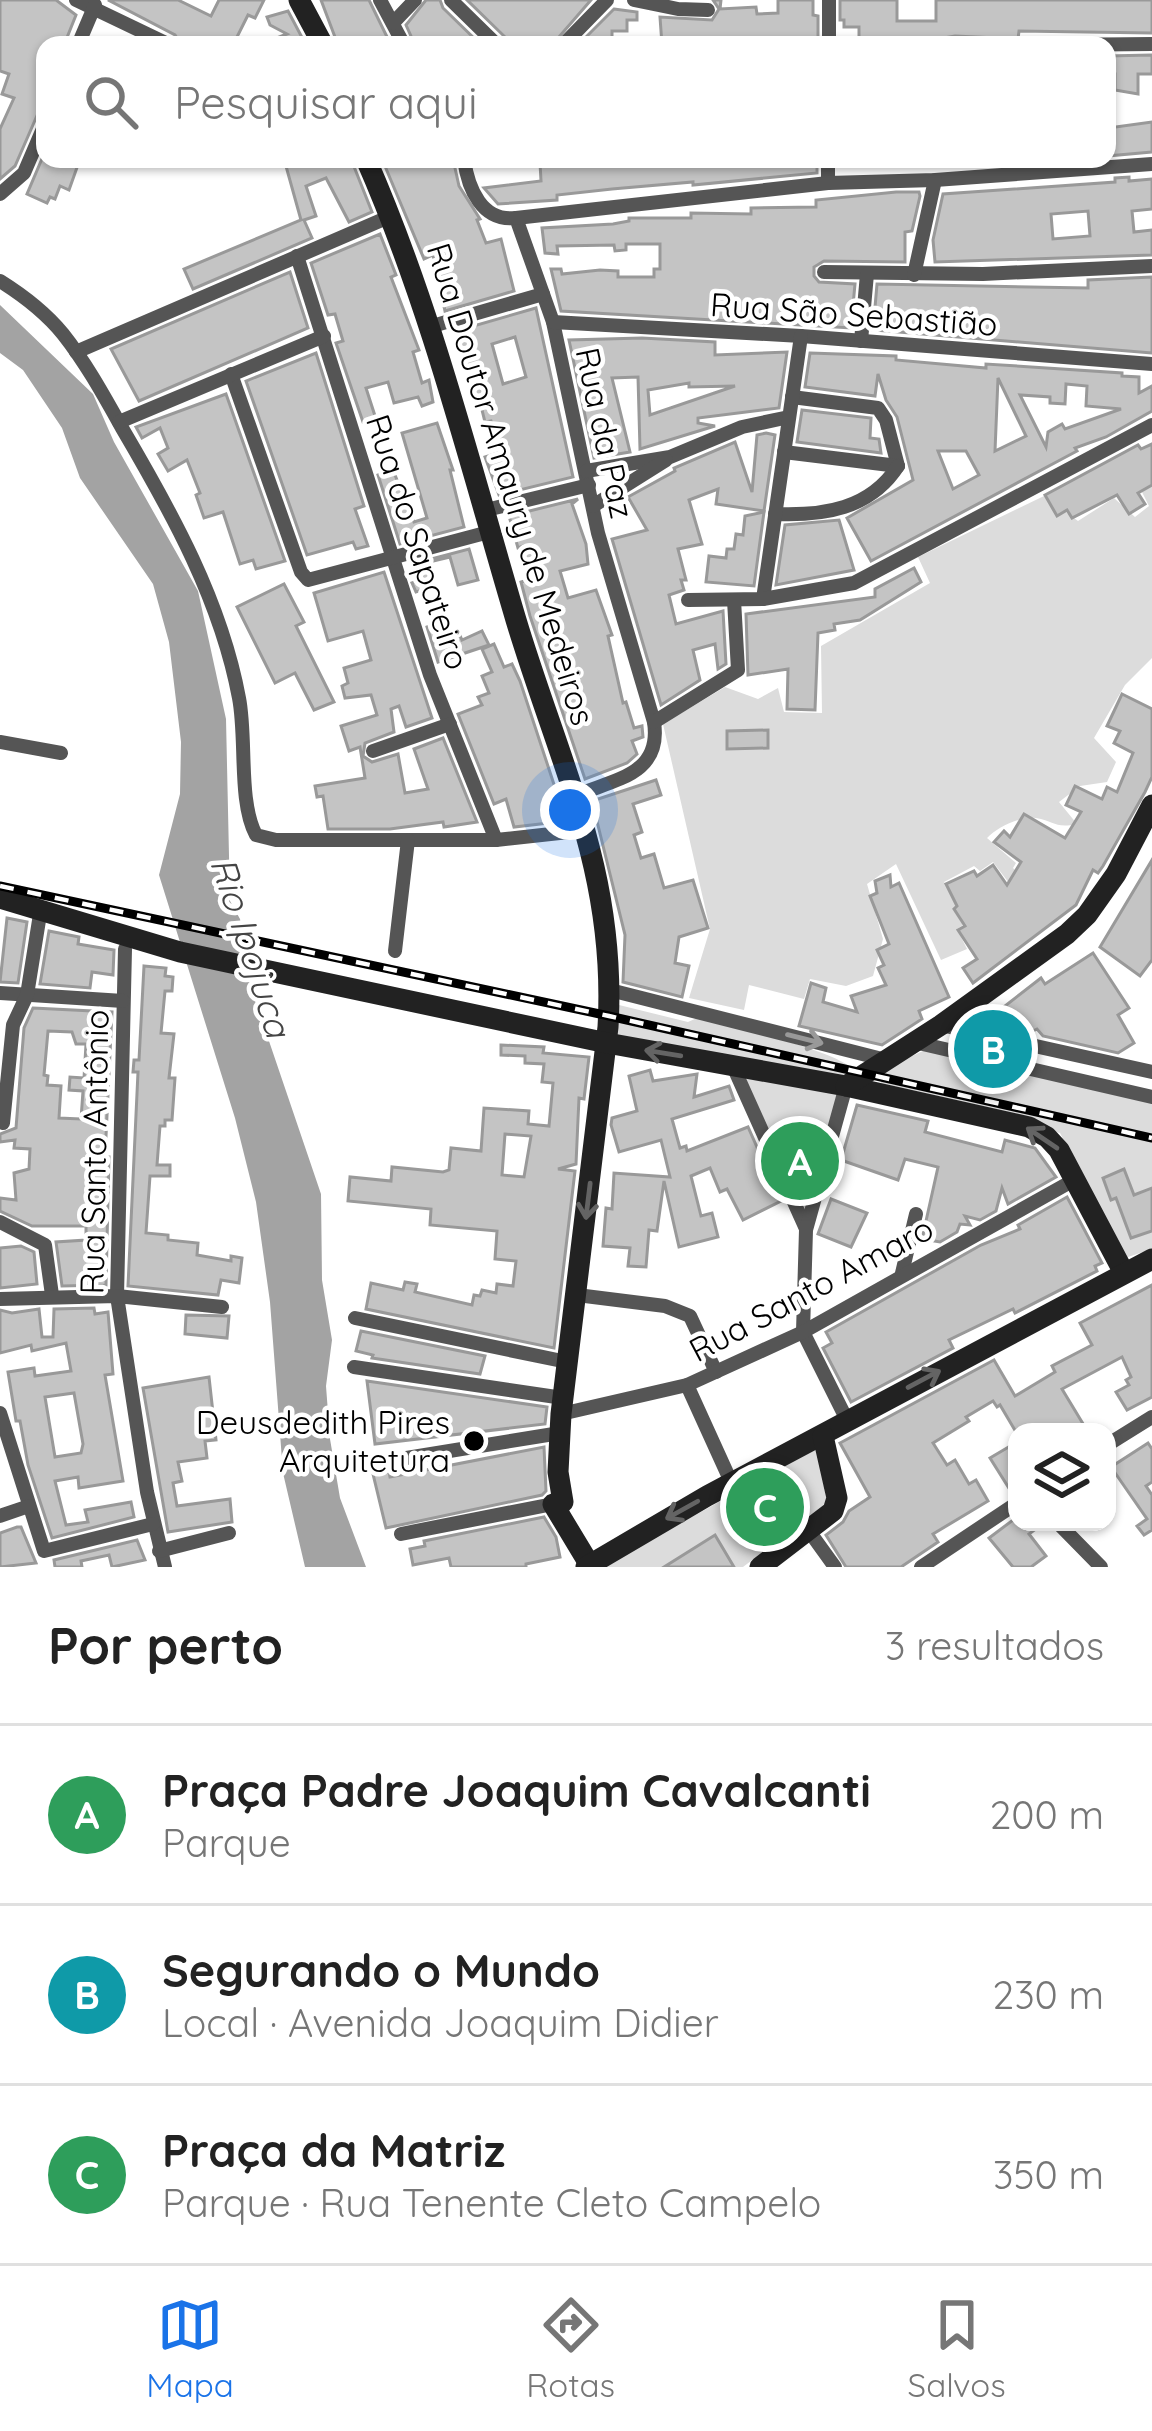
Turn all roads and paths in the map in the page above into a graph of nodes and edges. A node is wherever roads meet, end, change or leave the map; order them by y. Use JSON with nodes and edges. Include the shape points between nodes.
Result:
{"nodes":[{"id":1,"x":76,"y":0,"type":"edge"},
{"id":2,"x":298,"y":0,"type":"edge"},
{"id":3,"x":380,"y":0,"type":"edge"},
{"id":4,"x":415,"y":0,"type":"edge"},
{"id":5,"x":451,"y":0,"type":"edge"},
{"id":6,"x":634,"y":0,"type":"edge"},
{"id":7,"x":829,"y":0,"type":"edge"},
{"id":8,"x":604,"y":1,"type":"edge"},
{"id":9,"x":95,"y":4,"type":"edge"},
{"id":10,"x":708,"y":10,"type":"dead end"},
{"id":11,"x":393,"y":23,"type":"junction"},
{"id":12,"x":82,"y":36,"type":"edge"},
{"id":13,"x":154,"y":36,"type":"edge"},
{"id":14,"x":318,"y":36,"type":"edge"},
{"id":15,"x":400,"y":36,"type":"edge"},
{"id":16,"x":487,"y":36,"type":"edge"},
{"id":17,"x":571,"y":36,"type":"edge"},
{"id":18,"x":829,"y":36,"type":"edge"},
{"id":19,"x":1116,"y":44,"type":"edge"},
{"id":20,"x":1152,"y":44,"type":"edge"},
{"id":21,"x":36,"y":145,"type":"edge"},
{"id":22,"x":1152,"y":164,"type":"edge"},
{"id":23,"x":1116,"y":167,"type":"edge"},
{"id":24,"x":370,"y":168,"type":"edge"},
{"id":25,"x":466,"y":168,"type":"edge"},
{"id":26,"x":828,"y":168,"type":"edge"},
{"id":27,"x":1098,"y":168,"type":"edge"},
{"id":28,"x":935,"y":180,"type":"junction"},
{"id":29,"x":828,"y":183,"type":"junction"},
{"id":30,"x":0,"y":194,"type":"edge"},
{"id":31,"x":391,"y":216,"type":"junction"},
{"id":32,"x":516,"y":218,"type":"junction"},
{"id":33,"x":297,"y":256,"type":"junction"},
{"id":34,"x":1152,"y":266,"type":"edge"},
{"id":35,"x":824,"y":272,"type":"dead end"},
{"id":36,"x":867,"y":274,"type":"junction"},
{"id":37,"x":914,"y":275,"type":"junction"},
{"id":38,"x":0,"y":280,"type":"edge"},
{"id":39,"x":543,"y":294,"type":"junction"},
{"id":40,"x":553,"y":322,"type":"junction"},
{"id":41,"x":429,"y":327,"type":"junction"},
{"id":42,"x":324,"y":336,"type":"junction"},
{"id":43,"x":801,"y":336,"type":"junction"},
{"id":44,"x":860,"y":341,"type":"junction"},
{"id":45,"x":76,"y":352,"type":"junction"},
{"id":46,"x":1152,"y":364,"type":"edge"},
{"id":47,"x":230,"y":374,"type":"junction"},
{"id":48,"x":792,"y":397,"type":"junction"},
{"id":49,"x":789,"y":417,"type":"junction"},
{"id":50,"x":119,"y":422,"type":"junction"},
{"id":51,"x":1152,"y":425,"type":"edge"},
{"id":52,"x":784,"y":452,"type":"junction"},
{"id":53,"x":670,"y":457,"type":"junction"},
{"id":54,"x":898,"y":466,"type":"junction"},
{"id":55,"x":587,"y":478,"type":"junction"},
{"id":56,"x":593,"y":506,"type":"junction"},
{"id":57,"x":775,"y":514,"type":"junction"},
{"id":58,"x":486,"y":521,"type":"junction"},
{"id":59,"x":395,"y":559,"type":"junction"},
{"id":60,"x":763,"y":599,"type":"junction"},
{"id":61,"x":734,"y":600,"type":"junction"},
{"id":62,"x":688,"y":601,"type":"dead end"},
{"id":63,"x":655,"y":722,"type":"junction"},
{"id":64,"x":450,"y":724,"type":"junction"},
{"id":65,"x":0,"y":742,"type":"edge"},
{"id":66,"x":373,"y":751,"type":"dead end"},
{"id":67,"x":61,"y":753,"type":"dead end"},
{"id":68,"x":577,"y":795,"type":"junction"},
{"id":69,"x":1152,"y":805,"type":"edge"},
{"id":70,"x":587,"y":830,"type":"junction"},
{"id":71,"x":408,"y":840,"type":"junction"},
{"id":72,"x":496,"y":840,"type":"junction"},
{"id":73,"x":0,"y":898,"type":"edge"},
{"id":74,"x":41,"y":908,"type":"junction"},
{"id":75,"x":124,"y":949,"type":"dead end"},
{"id":76,"x":395,"y":951,"type":"dead end"},
{"id":77,"x":610,"y":990,"type":"junction"},
{"id":78,"x":0,"y":994,"type":"edge"},
{"id":79,"x":27,"y":995,"type":"junction"},
{"id":80,"x":123,"y":1001,"type":"junction"},
{"id":81,"x":941,"y":1024,"type":"junction"},
{"id":82,"x":914,"y":1042,"type":"junction"},
{"id":83,"x":607,"y":1043,"type":"junction"},
{"id":84,"x":1075,"y":1056,"type":"junction"},
{"id":85,"x":886,"y":1060,"type":"junction"},
{"id":86,"x":733,"y":1064,"type":"junction"},
{"id":87,"x":1152,"y":1072,"type":"edge"},
{"id":88,"x":3,"y":1074,"type":"edge"},
{"id":89,"x":1070,"y":1079,"type":"junction"},
{"id":90,"x":846,"y":1086,"type":"junction"},
{"id":91,"x":1152,"y":1096,"type":"edge"},
{"id":92,"x":4,"y":1123,"type":"dead end"},
{"id":93,"x":1074,"y":1180,"type":"junction"},
{"id":94,"x":916,"y":1214,"type":"dead end"},
{"id":95,"x":0,"y":1222,"type":"edge"},
{"id":96,"x":806,"y":1230,"type":"junction"},
{"id":97,"x":1152,"y":1258,"type":"edge"},
{"id":98,"x":1123,"y":1271,"type":"junction"},
{"id":99,"x":902,"y":1273,"type":"junction"},
{"id":100,"x":52,"y":1295,"type":"junction"},
{"id":101,"x":577,"y":1295,"type":"junction"},
{"id":102,"x":117,"y":1296,"type":"junction"},
{"id":103,"x":0,"y":1299,"type":"edge"},
{"id":104,"x":222,"y":1307,"type":"dead end"},
{"id":105,"x":355,"y":1318,"type":"dead end"},
{"id":106,"x":803,"y":1332,"type":"junction"},
{"id":107,"x":567,"y":1362,"type":"junction"},
{"id":108,"x":354,"y":1367,"type":"dead end"},
{"id":109,"x":716,"y":1372,"type":"junction"},
{"id":110,"x":687,"y":1385,"type":"junction"},
{"id":111,"x":0,"y":1414,"type":"edge"},
{"id":112,"x":561,"y":1415,"type":"junction"},
{"id":113,"x":1152,"y":1417,"type":"edge"},
{"id":114,"x":848,"y":1422,"type":"junction"},
{"id":115,"x":823,"y":1436,"type":"junction"},
{"id":116,"x":1116,"y":1439,"type":"edge"},
{"id":117,"x":388,"y":1461,"type":"dead end"},
{"id":118,"x":732,"y":1484,"type":"junction"},
{"id":119,"x":554,"y":1504,"type":"junction"},
{"id":120,"x":29,"y":1506,"type":"junction"},
{"id":121,"x":1008,"y":1510,"type":"edge"},
{"id":122,"x":0,"y":1516,"type":"edge"},
{"id":123,"x":153,"y":1523,"type":"junction"},
{"id":124,"x":809,"y":1531,"type":"junction"},
{"id":125,"x":1066,"y":1531,"type":"edge"},
{"id":126,"x":229,"y":1533,"type":"dead end"},
{"id":127,"x":401,"y":1534,"type":"dead end"},
{"id":128,"x":159,"y":1551,"type":"junction"},
{"id":129,"x":944,"y":1561,"type":"edge"},
{"id":130,"x":589,"y":1566,"type":"edge"},
{"id":131,"x":764,"y":1566,"type":"edge"},
{"id":132,"x":165,"y":1567,"type":"edge"},
{"id":133,"x":835,"y":1567,"type":"edge"},
{"id":134,"x":921,"y":1567,"type":"edge"},
{"id":135,"x":1101,"y":1567,"type":"edge"}],
"edges":[{"from":1,"to":9,"type":"street"},
{"from":2,"to":14,"type":"main road"},
{"from":3,"to":11,"type":"street"},
{"from":4,"to":11,"type":"street"},
{"from":5,"to":16,"type":"street"},
{"from":6,"to":10,"type":"street"},
{"from":7,"to":18,"type":"street"},
{"from":8,"to":17,"type":"street"},
{"from":9,"to":12,"type":"street"},
{"from":9,"to":13,"type":"street"},
{"from":11,"to":15,"type":"street"},
{"from":19,"to":20,"type":"street"},
{"from":21,"to":30,"type":"street","via":[[24,173]]},
{"from":22,"to":23,"type":"street"},
{"from":24,"to":31,"type":"main road","name":"Rua Doutor Amaury de Medeiros"},
{"from":25,"to":32,"type":"street","via":[[486,212]]},
{"from":26,"to":29,"type":"street"},
{"from":27,"to":28,"type":"street"},
{"from":28,"to":29,"type":"street"},
{"from":28,"to":37,"type":"street"},
{"from":29,"to":32,"type":"street"},
{"from":31,"to":33,"type":"street"},
{"from":31,"to":41,"type":"main road","name":"Rua Doutor Amaury de Medeiros"},
{"from":32,"to":39,"type":"street","name":"Rua da Paz"},
{"from":33,"to":42,"type":"street","name":"Rua do Sapateiro"},
{"from":33,"to":45,"type":"street"},
{"from":34,"to":37,"type":"street"},
{"from":35,"to":36,"type":"street"},
{"from":36,"to":37,"type":"street"},
{"from":36,"to":44,"type":"street"},
{"from":38,"to":45,"type":"street","via":[[29,299]]},
{"from":39,"to":40,"type":"street","name":"Rua da Paz"},
{"from":39,"to":41,"type":"street"},
{"from":40,"to":43,"type":"street","name":"Rua São Sebastião"},
{"from":40,"to":55,"type":"street","name":"Rua da Paz"},
{"from":41,"to":58,"type":"main road","name":"Rua Doutor Amaury de Medeiros"},
{"from":42,"to":47,"type":"street"},
{"from":42,"to":59,"type":"street","name":"Rua do Sapateiro"},
{"from":43,"to":44,"type":"street","name":"Rua São Sebastião"},
{"from":43,"to":48,"type":"street"},
{"from":44,"to":46,"type":"street","name":"Rua São Sebastião"},
{"from":45,"to":50,"type":"street"},
{"from":47,"to":50,"type":"street"},
{"from":47,"to":59,"type":"street","via":[[301,572],[311,581]]},
{"from":48,"to":49,"type":"street"},
{"from":48,"to":54,"type":"street","via":[[883,412]]},
{"from":49,"to":52,"type":"street"},
{"from":49,"to":53,"type":"street"},
{"from":50,"to":71,"type":"street","via":[[191,554],[228,648],[252,828],[264,838]]},
{"from":51,"to":60,"type":"street","via":[[866,578]]},
{"from":52,"to":54,"type":"street"},
{"from":52,"to":57,"type":"street"},
{"from":53,"to":55,"type":"street"},
{"from":53,"to":56,"type":"street"},
{"from":54,"to":57,"type":"street","via":[[842,510]]},
{"from":55,"to":56,"type":"street","name":"Rua da Paz"},
{"from":55,"to":58,"type":"street"},
{"from":56,"to":63,"type":"street","name":"Rua da Paz"},
{"from":57,"to":60,"type":"street"},
{"from":58,"to":59,"type":"street"},
{"from":58,"to":68,"type":"main road","name":"Rua Doutor Amaury de Medeiros"},
{"from":59,"to":64,"type":"street","name":"Rua do Sapateiro"},
{"from":60,"to":61,"type":"street"},
{"from":61,"to":62,"type":"street"},
{"from":61,"to":63,"type":"street","via":[[738,670]]},
{"from":63,"to":68,"type":"street","name":"Rua da Paz","via":[[650,761]]},
{"from":64,"to":66,"type":"street"},
{"from":64,"to":72,"type":"street","name":"Rua do Sapateiro"},
{"from":65,"to":67,"type":"street"},
{"from":68,"to":70,"type":"main road","name":"Rua Doutor Amaury de Medeiros"},
{"from":69,"to":81,"type":"main road","via":[[1087,915]]},
{"from":70,"to":72,"type":"street"},
{"from":70,"to":77,"type":"main road","name":"Rua Doutor Amaury de Medeiros"},
{"from":71,"to":72,"type":"street"},
{"from":71,"to":76,"type":"street"},
{"from":73,"to":74,"type":"main road"},
{"from":74,"to":79,"type":"street"},
{"from":74,"to":83,"type":"main road","via":[[180,952]]},
{"from":75,"to":80,"type":"street","name":"Rua Santo Antônio"},
{"from":77,"to":83,"type":"main road","name":"Rua Doutor Amaury de Medeiros"},
{"from":77,"to":85,"type":"street","one_way":true},
{"from":78,"to":79,"type":"street"},
{"from":79,"to":80,"type":"street"},
{"from":79,"to":88,"type":"street"},
{"from":80,"to":102,"type":"street","name":"Rua Santo Antônio"},
{"from":81,"to":82,"type":"main road"},
{"from":81,"to":84,"type":"street"},
{"from":82,"to":85,"type":"main road"},
{"from":82,"to":89,"type":"street"},
{"from":86,"to":83,"type":"main road","one_way":true},
{"from":83,"to":101,"type":"main road","name":"Rua Doutor Amaury de Medeiros","one_way":true},
{"from":84,"to":87,"type":"street"},
{"from":84,"to":89,"type":"street"},
{"from":85,"to":90,"type":"main road"},
{"from":86,"to":90,"type":"main road"},
{"from":86,"to":96,"type":"street"},
{"from":88,"to":92,"type":"street"},
{"from":89,"to":91,"type":"street"},
{"from":93,"to":90,"type":"main road","one_way":true,"via":[[1040,1132]]},
{"from":90,"to":96,"type":"street"},
{"from":93,"to":98,"type":"main road"},
{"from":93,"to":99,"type":"street","name":"Rua Santo Amaro"},
{"from":94,"to":99,"type":"street"},
{"from":95,"to":100,"type":"street","via":[[45,1245]]},
{"from":96,"to":106,"type":"street"},
{"from":97,"to":98,"type":"main road"},
{"from":114,"to":98,"type":"main road","one_way":true},
{"from":99,"to":106,"type":"street","name":"Rua Santo Amaro"},
{"from":100,"to":102,"type":"street"},
{"from":100,"to":103,"type":"street"},
{"from":101,"to":107,"type":"main road","name":"Rua Doutor Amaury de Medeiros"},
{"from":101,"to":109,"type":"street","via":[[690,1316]]},
{"from":102,"to":104,"type":"street"},
{"from":102,"to":123,"type":"street","name":"Rua Santo Antônio"},
{"from":105,"to":107,"type":"street"},
{"from":106,"to":109,"type":"street","name":"Rua Santo Amaro"},
{"from":106,"to":114,"type":"street"},
{"from":107,"to":112,"type":"main road","name":"Rua Doutor Amaury de Medeiros"},
{"from":108,"to":112,"type":"street"},
{"from":109,"to":110,"type":"street","name":"Rua Santo Amaro"},
{"from":110,"to":112,"type":"street","name":"Rua Santo Amaro"},
{"from":110,"to":118,"type":"street"},
{"from":111,"to":120,"type":"street"},
{"from":112,"to":117,"type":"street","name":"Rua Santo Amaro"},
{"from":112,"to":119,"type":"main road","name":"Rua Doutor Amaury de Medeiros","via":[[563,1502]]},
{"from":113,"to":116,"type":"street"},
{"from":114,"to":115,"type":"main road"},
{"from":115,"to":118,"type":"main road"},
{"from":115,"to":124,"type":"main road","via":[[836,1504]]},
{"from":118,"to":130,"type":"main road","one_way":true},
{"from":119,"to":127,"type":"street"},
{"from":119,"to":130,"type":"main road"},
{"from":120,"to":122,"type":"street"},
{"from":120,"to":123,"type":"street","via":[[44,1551]]},
{"from":121,"to":129,"type":"street"},
{"from":123,"to":128,"type":"street","name":"Rua Santo Antônio"},
{"from":124,"to":131,"type":"main road"},
{"from":124,"to":133,"type":"street"},
{"from":125,"to":135,"type":"street"},
{"from":126,"to":128,"type":"street"},
{"from":128,"to":132,"type":"street","name":"Rua Santo Antônio"},
{"from":129,"to":134,"type":"street"}]}
